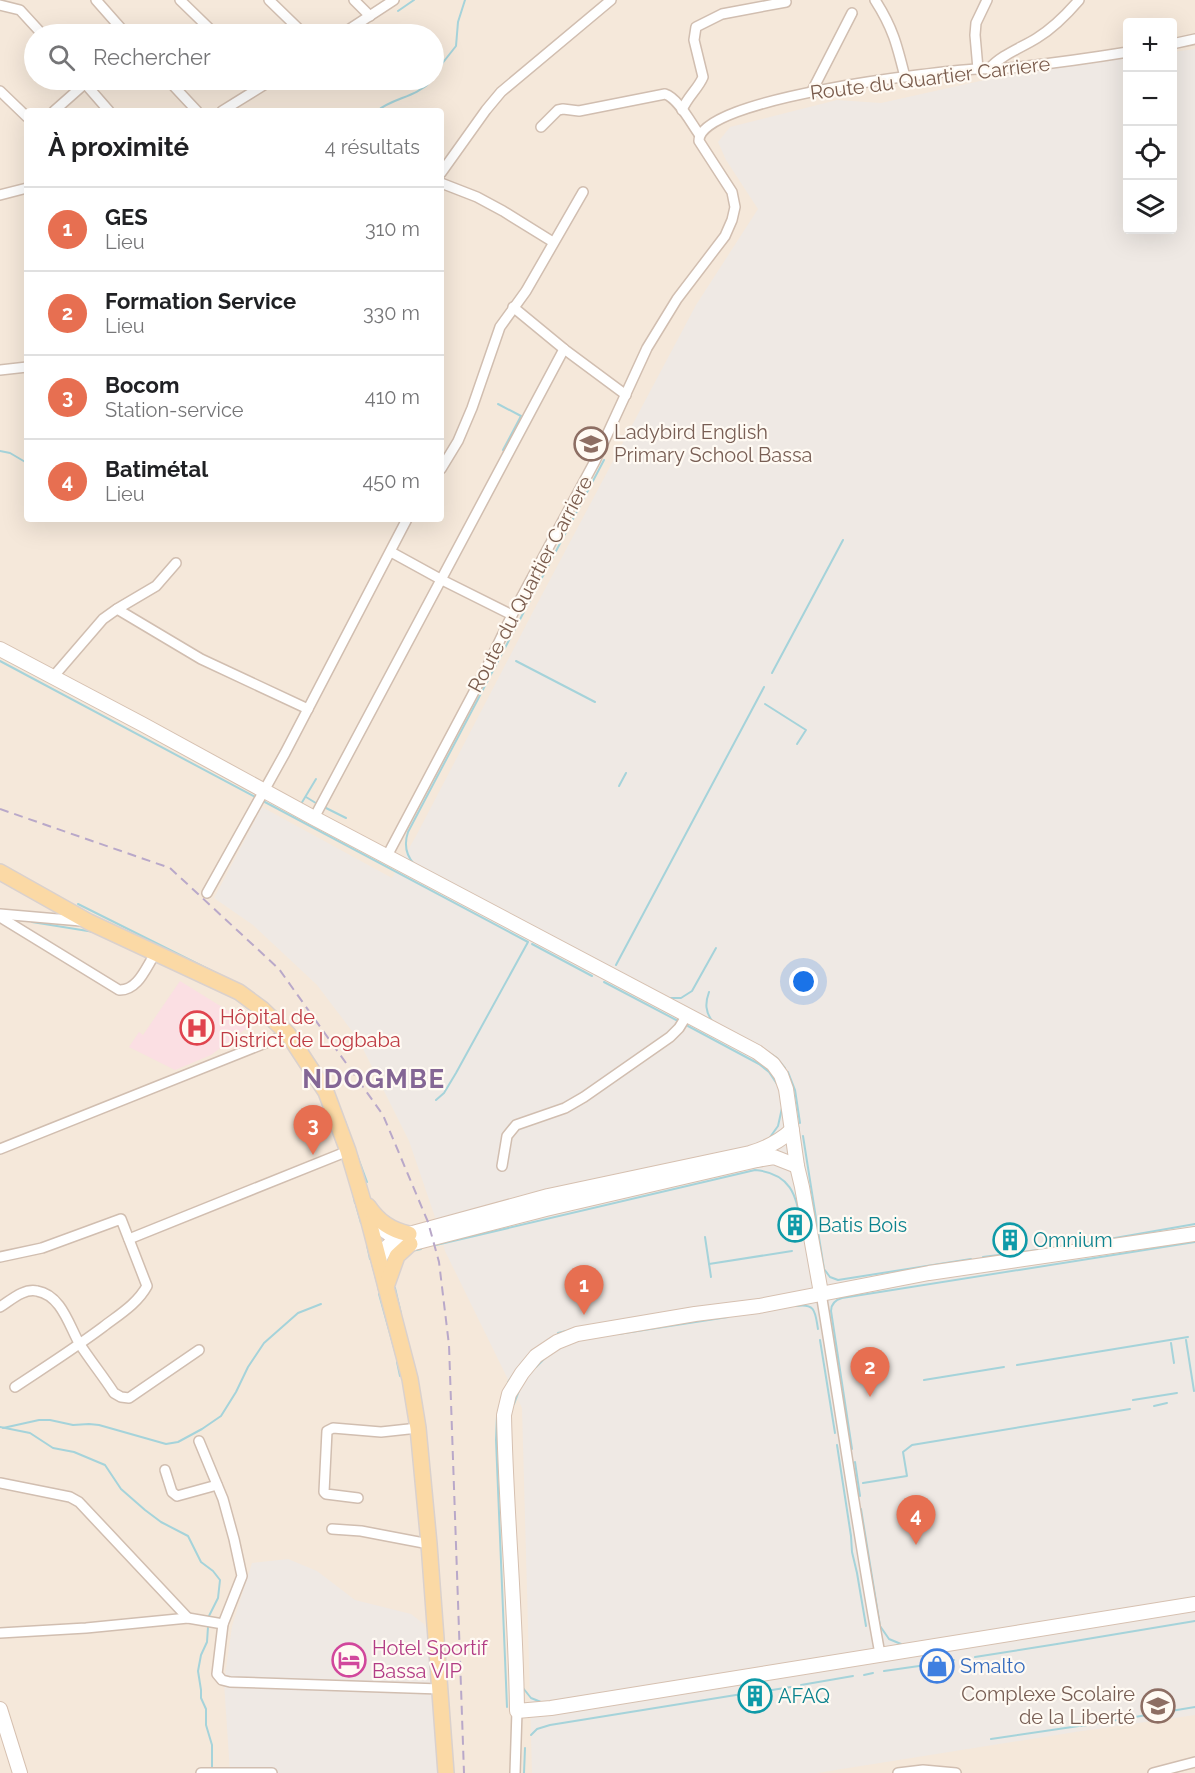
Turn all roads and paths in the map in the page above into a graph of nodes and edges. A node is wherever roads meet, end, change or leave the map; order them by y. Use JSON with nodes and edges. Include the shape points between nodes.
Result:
{"nodes":[{"id":1,"x":96,"y":0,"type":"edge"},
{"id":2,"x":180,"y":0,"type":"edge"},
{"id":3,"x":269,"y":0,"type":"edge"},
{"id":4,"x":354,"y":0,"type":"edge"},
{"id":5,"x":394,"y":0,"type":"edge"},
{"id":6,"x":611,"y":0,"type":"edge"},
{"id":7,"x":875,"y":0,"type":"edge"},
{"id":8,"x":987,"y":0,"type":"edge"},
{"id":9,"x":1079,"y":0,"type":"edge"},
{"id":10,"x":786,"y":2,"type":"dead end"},
{"id":11,"x":0,"y":5,"type":"edge"},
{"id":12,"x":852,"y":13,"type":"dead end"},
{"id":13,"x":370,"y":16,"type":"junction"},
{"id":14,"x":33,"y":24,"type":"edge"},
{"id":15,"x":117,"y":24,"type":"edge"},
{"id":16,"x":205,"y":24,"type":"edge"},
{"id":17,"x":294,"y":24,"type":"edge"},
{"id":18,"x":358,"y":24,"type":"edge"},
{"id":19,"x":1195,"y":39,"type":"edge"},
{"id":20,"x":1177,"y":43,"type":"edge"},
{"id":21,"x":1123,"y":53,"type":"edge"},
{"id":22,"x":978,"y":69,"type":"junction"},
{"id":23,"x":989,"y":69,"type":"junction"},
{"id":24,"x":905,"y":77,"type":"junction"},
{"id":25,"x":76,"y":90,"type":"edge"},
{"id":26,"x":93,"y":90,"type":"edge"},
{"id":27,"x":177,"y":90,"type":"edge"},
{"id":28,"x":252,"y":90,"type":"edge"},
{"id":29,"x":0,"y":91,"type":"edge"},
{"id":30,"x":812,"y":91,"type":"junction"},
{"id":31,"x":57,"y":108,"type":"edge"},
{"id":32,"x":107,"y":108,"type":"edge"},
{"id":33,"x":194,"y":108,"type":"edge"},
{"id":34,"x":226,"y":108,"type":"edge"},
{"id":35,"x":682,"y":110,"type":"junction"},
{"id":36,"x":24,"y":114,"type":"edge"},
{"id":37,"x":541,"y":127,"type":"dead end"},
{"id":38,"x":699,"y":134,"type":"junction"},
{"id":39,"x":444,"y":169,"type":"edge"},
{"id":40,"x":444,"y":184,"type":"edge"},
{"id":41,"x":24,"y":189,"type":"edge"},
{"id":42,"x":583,"y":192,"type":"dead end"},
{"id":43,"x":0,"y":195,"type":"edge"},
{"id":44,"x":553,"y":242,"type":"junction"},
{"id":45,"x":513,"y":307,"type":"junction"},
{"id":46,"x":564,"y":349,"type":"junction"},
{"id":47,"x":24,"y":367,"type":"edge"},
{"id":48,"x":0,"y":370,"type":"edge"},
{"id":49,"x":626,"y":395,"type":"junction"},
{"id":50,"x":444,"y":464,"type":"edge"},
{"id":51,"x":406,"y":522,"type":"edge"},
{"id":52,"x":391,"y":552,"type":"junction"},
{"id":53,"x":176,"y":563,"type":"dead end"},
{"id":54,"x":442,"y":580,"type":"junction"},
{"id":55,"x":117,"y":609,"type":"junction"},
{"id":56,"x":512,"y":615,"type":"junction"},
{"id":57,"x":0,"y":649,"type":"edge"},
{"id":58,"x":53,"y":677,"type":"junction"},
{"id":59,"x":308,"y":709,"type":"junction"},
{"id":60,"x":263,"y":791,"type":"junction"},
{"id":61,"x":314,"y":818,"type":"junction"},
{"id":62,"x":387,"y":856,"type":"junction"},
{"id":63,"x":0,"y":872,"type":"edge"},
{"id":64,"x":207,"y":893,"type":"dead end"},
{"id":65,"x":0,"y":915,"type":"edge"},
{"id":66,"x":89,"y":922,"type":"junction"},
{"id":67,"x":155,"y":954,"type":"junction"},
{"id":68,"x":687,"y":1015,"type":"junction"},
{"id":69,"x":288,"y":1034,"type":"junction"},
{"id":70,"x":792,"y":1130,"type":"junction"},
{"id":71,"x":0,"y":1149,"type":"edge"},
{"id":72,"x":348,"y":1151,"type":"junction"},
{"id":73,"x":502,"y":1166,"type":"dead end"},
{"id":74,"x":797,"y":1166,"type":"junction"},
{"id":75,"x":362,"y":1197,"type":"junction"},
{"id":76,"x":368,"y":1218,"type":"junction"},
{"id":77,"x":1195,"y":1234,"type":"edge"},
{"id":78,"x":129,"y":1239,"type":"junction"},
{"id":79,"x":405,"y":1239,"type":"junction"},
{"id":80,"x":0,"y":1257,"type":"edge"},
{"id":81,"x":379,"y":1261,"type":"junction"},
{"id":82,"x":386,"y":1287,"type":"junction"},
{"id":83,"x":821,"y":1293,"type":"junction"},
{"id":84,"x":0,"y":1307,"type":"edge"},
{"id":85,"x":80,"y":1344,"type":"junction"},
{"id":86,"x":199,"y":1350,"type":"dead end"},
{"id":87,"x":15,"y":1387,"type":"dead end"},
{"id":88,"x":418,"y":1428,"type":"junction"},
{"id":89,"x":199,"y":1441,"type":"dead end"},
{"id":90,"x":165,"y":1470,"type":"dead end"},
{"id":91,"x":0,"y":1483,"type":"edge"},
{"id":92,"x":218,"y":1485,"type":"junction"},
{"id":93,"x":358,"y":1498,"type":"dead end"},
{"id":94,"x":332,"y":1528,"type":"dead end"},
{"id":95,"x":429,"y":1544,"type":"junction"},
{"id":96,"x":1195,"y":1604,"type":"edge"},
{"id":97,"x":188,"y":1618,"type":"junction"},
{"id":98,"x":223,"y":1624,"type":"junction"},
{"id":99,"x":0,"y":1633,"type":"edge"},
{"id":100,"x":880,"y":1654,"type":"junction"},
{"id":101,"x":440,"y":1689,"type":"junction"},
{"id":102,"x":517,"y":1712,"type":"junction"},
{"id":103,"x":1,"y":1716,"type":"edge"},
{"id":104,"x":1195,"y":1762,"type":"edge"},
{"id":105,"x":20,"y":1773,"type":"edge"},
{"id":106,"x":201,"y":1773,"type":"edge"},
{"id":107,"x":272,"y":1773,"type":"edge"},
{"id":108,"x":446,"y":1773,"type":"edge"},
{"id":109,"x":515,"y":1773,"type":"edge"},
{"id":110,"x":898,"y":1773,"type":"edge"},
{"id":111,"x":956,"y":1773,"type":"edge"},
{"id":112,"x":1153,"y":1773,"type":"edge"}],
"edges":[{"from":1,"to":15,"type":"street"},
{"from":2,"to":16,"type":"street"},
{"from":3,"to":17,"type":"street"},
{"from":4,"to":13,"type":"street"},
{"from":5,"to":13,"type":"street"},
{"from":6,"to":39,"type":"street","via":[[501,92]]},
{"from":7,"to":24,"type":"street","via":[[896,39]]},
{"from":8,"to":22,"type":"street","via":[[976,23]]},
{"from":9,"to":23,"type":"street","via":[[1054,26]]},
{"from":10,"to":35,"type":"street","via":[[722,14],[696,27],[694,40],[704,77]]},
{"from":11,"to":14,"type":"street","via":[[20,10]]},
{"from":12,"to":30,"type":"street"},
{"from":13,"to":18,"type":"street"},
{"from":19,"to":20,"type":"street"},
{"from":21,"to":23,"type":"street","name":"Route du Quartier Carriere"},
{"from":22,"to":23,"type":"street","name":"Route du Quartier Carriere"},
{"from":22,"to":24,"type":"street","name":"Route du Quartier Carriere"},
{"from":24,"to":30,"type":"street","name":"Route du Quartier Carriere"},
{"from":25,"to":31,"type":"street"},
{"from":26,"to":32,"type":"street"},
{"from":27,"to":33,"type":"street"},
{"from":28,"to":34,"type":"street"},
{"from":29,"to":36,"type":"street"},
{"from":30,"to":38,"type":"street","name":"Route du Quartier Carriere","via":[[730,114]]},
{"from":35,"to":37,"type":"street","via":[[670,95],[664,94],[579,111],[558,110]]},
{"from":35,"to":38,"type":"street"},
{"from":38,"to":49,"type":"street","name":"Route du Quartier Carriere","via":[[699,141],[732,192],[732,220],[725,236],[677,299],[647,348]]},
{"from":40,"to":44,"type":"street","via":[[477,197]]},
{"from":41,"to":43,"type":"street"},
{"from":42,"to":44,"type":"street"},
{"from":44,"to":45,"type":"street"},
{"from":45,"to":46,"type":"street"},
{"from":45,"to":50,"type":"street","via":[[500,327],[472,408]]},
{"from":46,"to":49,"type":"street"},
{"from":46,"to":54,"type":"street"},
{"from":47,"to":48,"type":"street"},
{"from":49,"to":56,"type":"street","name":"Route du Quartier Carriere","via":[[596,461]]},
{"from":51,"to":52,"type":"street"},
{"from":52,"to":54,"type":"street"},
{"from":52,"to":59,"type":"street"},
{"from":53,"to":55,"type":"street","via":[[156,586]]},
{"from":54,"to":56,"type":"street"},
{"from":54,"to":61,"type":"street"},
{"from":55,"to":58,"type":"street"},
{"from":55,"to":59,"type":"street","via":[[201,658]]},
{"from":56,"to":62,"type":"street","name":"Route du Quartier Carriere"},
{"from":57,"to":58,"type":"street"},
{"from":58,"to":60,"type":"street"},
{"from":59,"to":60,"type":"street"},
{"from":60,"to":61,"type":"street"},
{"from":60,"to":64,"type":"street"},
{"from":61,"to":62,"type":"street"},
{"from":62,"to":68,"type":"street"},
{"from":63,"to":66,"type":"main road"},
{"from":65,"to":66,"type":"street"},
{"from":65,"to":67,"type":"street","via":[[119,990],[134,986]]},
{"from":66,"to":67,"type":"main road"},
{"from":67,"to":69,"type":"main road","via":[[239,992]]},
{"from":68,"to":70,"type":"street","via":[[773,1064],[786,1089]]},
{"from":68,"to":73,"type":"street","via":[[670,1037],[584,1097],[516,1125],[507,1136]]},
{"from":69,"to":71,"type":"street"},
{"from":69,"to":72,"type":"main road","via":[[326,1092]]},
{"from":70,"to":74,"type":"street"},
{"from":70,"to":79,"type":"street","via":[[771,1146],[750,1153],[548,1196]]},
{"from":72,"to":75,"type":"main road"},
{"from":72,"to":78,"type":"street"},
{"from":74,"to":79,"type":"street","via":[[774,1157],[756,1160]]},
{"from":74,"to":83,"type":"street"},
{"from":75,"to":76,"type":"main road"},
{"from":75,"to":79,"type":"main road","via":[[373,1213]]},
{"from":76,"to":79,"type":"street"},
{"from":76,"to":81,"type":"main road"},
{"from":77,"to":83,"type":"street"},
{"from":78,"to":80,"type":"street","via":[[121,1219],[42,1248]]},
{"from":78,"to":85,"type":"street","via":[[147,1286],[129,1307]]},
{"from":79,"to":81,"type":"street","via":[[384,1250]]},
{"from":79,"to":82,"type":"main road"},
{"from":81,"to":82,"type":"main road"},
{"from":82,"to":88,"type":"main road","via":[[410,1379]]},
{"from":83,"to":100,"type":"street"},
{"from":83,"to":102,"type":"street","via":[[577,1334],[536,1356],[522,1373],[509,1394],[504,1415]]},
{"from":84,"to":85,"type":"street","via":[[23,1292],[36,1290],[48,1295],[61,1308]]},
{"from":85,"to":86,"type":"street","via":[[114,1393],[129,1398]]},
{"from":85,"to":87,"type":"street"},
{"from":88,"to":93,"type":"street","via":[[327,1431],[324,1491]]},
{"from":88,"to":95,"type":"main road"},
{"from":89,"to":92,"type":"street"},
{"from":90,"to":92,"type":"street","via":[[177,1496]]},
{"from":91,"to":97,"type":"street","via":[[79,1502]]},
{"from":92,"to":98,"type":"street","via":[[242,1576]]},
{"from":94,"to":95,"type":"street"},
{"from":95,"to":101,"type":"main road"},
{"from":96,"to":100,"type":"street"},
{"from":97,"to":98,"type":"street"},
{"from":97,"to":99,"type":"street"},
{"from":98,"to":101,"type":"street","via":[[216,1670],[222,1680]]},
{"from":100,"to":102,"type":"street"},
{"from":101,"to":108,"type":"main road"},
{"from":102,"to":109,"type":"street"},
{"from":103,"to":105,"type":"street"},
{"from":104,"to":112,"type":"street"},
{"from":106,"to":107,"type":"street"},
{"from":110,"to":111,"type":"street"}]}
